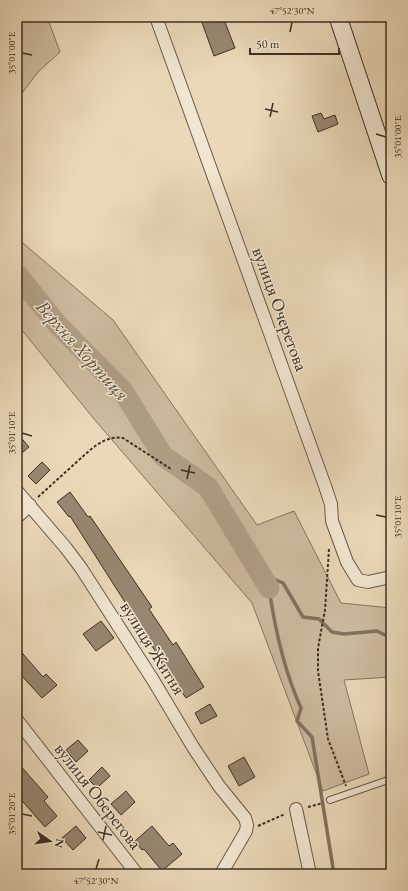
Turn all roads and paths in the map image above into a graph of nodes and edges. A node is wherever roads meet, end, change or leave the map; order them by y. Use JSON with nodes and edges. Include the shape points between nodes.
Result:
{"nodes":[{"id":1,"x":156,"y":17,"type":"edge"},
{"id":2,"x":338,"y":17,"type":"edge"},
{"id":3,"x":391,"y":176,"type":"edge"},
{"id":4,"x":172,"y":469,"type":"dead end"},
{"id":5,"x":17,"y":491,"type":"edge"},
{"id":6,"x":30,"y":505,"type":"junction"},
{"id":7,"x":17,"y":517,"type":"edge"},
{"id":8,"x":330,"y":543,"type":"dead end"},
{"id":9,"x":391,"y":577,"type":"edge"},
{"id":10,"x":17,"y":720,"type":"edge"},
{"id":11,"x":391,"y":780,"type":"edge"},
{"id":12,"x":348,"y":793,"type":"junction"},
{"id":13,"x":330,"y":800,"type":"dead end"},
{"id":14,"x":314,"y":806,"type":"dead end"},
{"id":15,"x":296,"y":809,"type":"junction"},
{"id":16,"x":246,"y":831,"type":"junction"},
{"id":17,"x":137,"y":874,"type":"edge"},
{"id":18,"x":221,"y":874,"type":"edge"},
{"id":19,"x":310,"y":874,"type":"edge"}],
"edges":[{"from":1,"to":9,"type":"street","name":"вулиця Очеретова","via":[[325,486],[331,504],[332,521],[347,562],[358,580],[368,582]]},
{"from":2,"to":3,"type":"street"},
{"from":4,"to":6,"type":"path","via":[[123,438],[114,437],[90,450]]},
{"from":5,"to":6,"type":"street","name":"вулиця Житня"},
{"from":6,"to":7,"type":"street"},
{"from":6,"to":16,"type":"street","name":"вулиця Житня","via":[[81,568],[193,747],[219,786],[245,818]]},
{"from":8,"to":12,"type":"path","via":[[318,671],[328,739]]},
{"from":10,"to":17,"type":"street","name":"вулиця Оберегова"},
{"from":11,"to":12,"type":"lane"},
{"from":12,"to":13,"type":"lane"},
{"from":14,"to":15,"type":"path"},
{"from":15,"to":16,"type":"path"},
{"from":15,"to":19,"type":"street"},
{"from":16,"to":18,"type":"street"}]}
